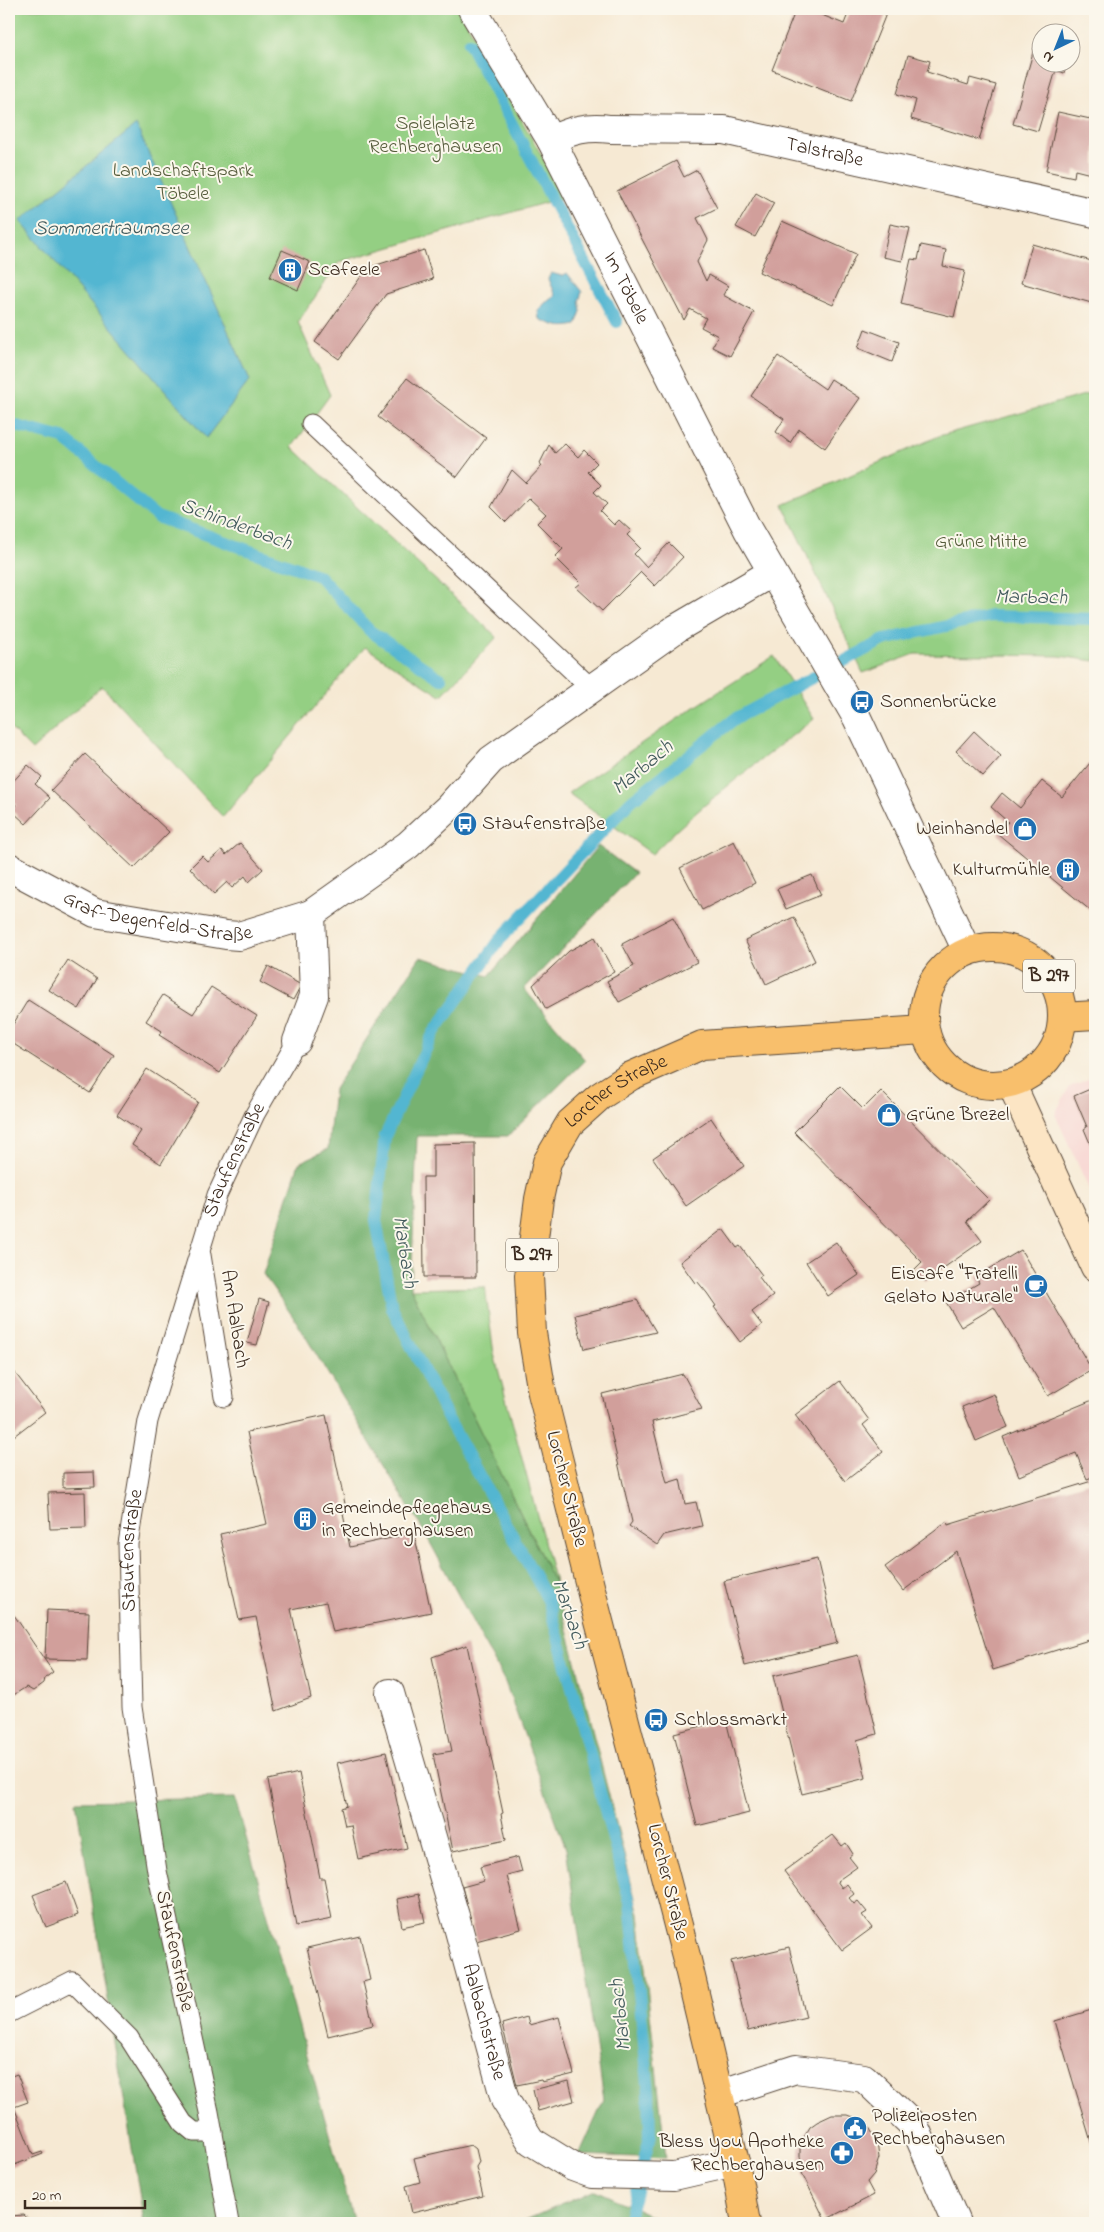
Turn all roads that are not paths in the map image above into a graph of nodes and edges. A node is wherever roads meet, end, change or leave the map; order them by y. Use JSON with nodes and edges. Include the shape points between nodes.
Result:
{"nodes":[{"id":1,"x":472,"y":9,"type":"edge"},
{"id":2,"x":551,"y":140,"type":"junction"},
{"id":3,"x":1095,"y":213,"type":"edge"},
{"id":4,"x":311,"y":424,"type":"dead end"},
{"id":5,"x":778,"y":584,"type":"junction"},
{"id":6,"x":591,"y":688,"type":"junction"},
{"id":7,"x":9,"y":867,"type":"edge"},
{"id":8,"x":311,"y":914,"type":"junction"},
{"id":9,"x":967,"y":951,"type":"junction"},
{"id":10,"x":1095,"y":1015,"type":"edge"},
{"id":11,"x":1062,"y":1017,"type":"junction"},
{"id":12,"x":924,"y":1030,"type":"junction"},
{"id":13,"x":297,"y":1040,"type":"joint"},
{"id":14,"x":1011,"y":1083,"type":"junction"},
{"id":15,"x":200,"y":1249,"type":"junction"},
{"id":16,"x":1095,"y":1267,"type":"edge"},
{"id":17,"x":224,"y":1397,"type":"dead end"},
{"id":18,"x":390,"y":1693,"type":"dead end"},
{"id":19,"x":9,"y":2013,"type":"edge"},
{"id":20,"x":719,"y":2094,"type":"junction"},
{"id":21,"x":213,"y":2132,"type":"junction"},
{"id":22,"x":735,"y":2162,"type":"junction"},
{"id":23,"x":229,"y":2223,"type":"edge"},
{"id":24,"x":746,"y":2223,"type":"edge"},
{"id":25,"x":956,"y":2223,"type":"edge"}],
"edges":[{"from":1,"to":2,"type":"street","name":"Im Töbele"},
{"from":2,"to":3,"type":"street","name":"Talstraße","via":[[571,130],[595,127],[724,130]]},
{"from":2,"to":5,"type":"street","name":"Im Töbele"},
{"from":4,"to":6,"type":"lane"},
{"from":5,"to":6,"type":"street","via":[[677,628]]},
{"from":5,"to":9,"type":"street","via":[[857,718]]},
{"from":6,"to":8,"type":"street","via":[[491,760],[448,808],[408,845]]},
{"from":7,"to":8,"type":"street","name":"Graf-Degenfeld-Straße","via":[[95,913],[233,936]]},
{"from":8,"to":13,"type":"street","name":"Staufenstraße","via":[[314,996]]},
{"from":9,"to":11,"type":"main road","number":"B 297","via":[[989,947],[1012,949],[1032,959],[1048,975],[1058,995]]},
{"from":9,"to":12,"type":"main road","number":"B 297","via":[[947,964],[931,983],[924,1006]]},
{"from":10,"to":11,"type":"main road","number":"B 297"},
{"from":11,"to":14,"type":"main road","number":"B 297","via":[[1058,1039],[1048,1058],[1031,1074]]},
{"from":12,"to":14,"type":"main road","number":"B 297","via":[[936,1056],[957,1075],[983,1084]]},
{"from":12,"to":20,"type":"main road","name":"Lorcher Straße","number":"B 297","via":[[702,1045],[631,1076],[600,1096],[570,1123],[546,1162],[529,1276],[532,1333],[542,1393]]},
{"from":13,"to":15,"type":"lane","name":"Staufenstraße","via":[[255,1114],[217,1195]]},
{"from":14,"to":16,"type":"street"},
{"from":15,"to":17,"type":"lane","name":"Am Aalbach"},
{"from":15,"to":21,"type":"lane","name":"Staufenstraße","via":[[148,1421],[128,1544],[132,1707],[157,1871]]},
{"from":18,"to":22,"type":"street","name":"Aalbachstraße","via":[[505,2100],[531,2141],[573,2167],[592,2174],[674,2176]]},
{"from":19,"to":21,"type":"lane","via":[[72,1981],[129,2038],[183,2123],[194,2132]]},
{"from":20,"to":22,"type":"main road","name":"Lorcher Straße","number":"B 297"},
{"from":20,"to":25,"type":"street","via":[[796,2069],[864,2078],[915,2127]]},
{"from":21,"to":23,"type":"lane","name":"Staufenstraße"},
{"from":22,"to":24,"type":"main road","name":"Lorcher Straße","number":"B 297"}]}
